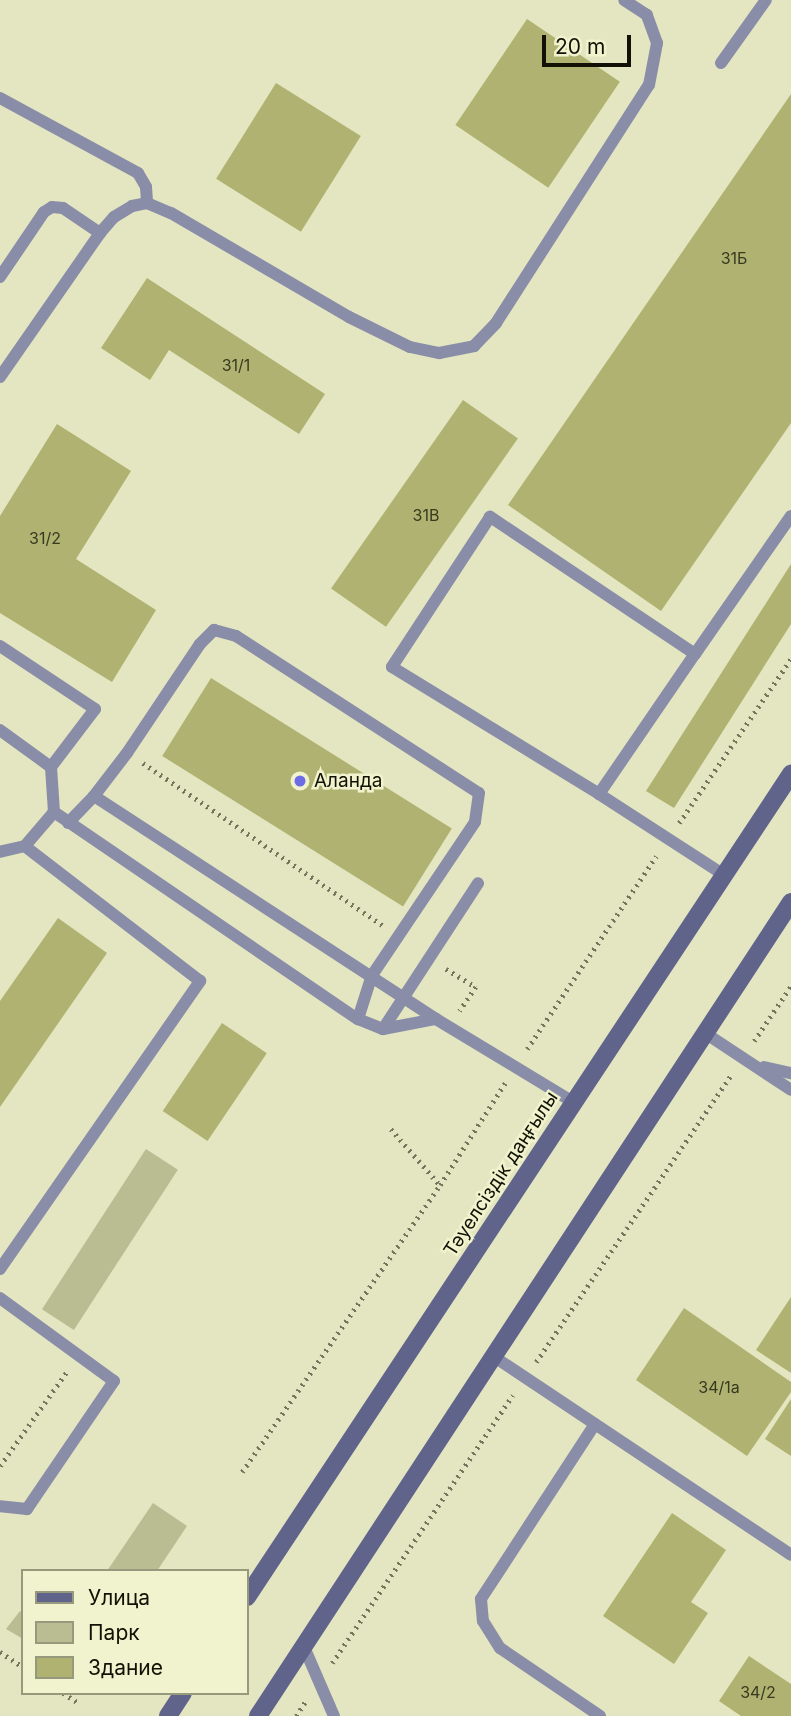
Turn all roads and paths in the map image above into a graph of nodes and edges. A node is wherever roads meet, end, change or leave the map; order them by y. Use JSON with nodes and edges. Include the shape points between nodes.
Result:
{"nodes":[{"id":1,"x":624,"y":0,"type":"edge"},
{"id":2,"x":766,"y":0,"type":"edge"},
{"id":3,"x":721,"y":63,"type":"dead end"},
{"id":4,"x":0,"y":98,"type":"edge"},
{"id":5,"x":147,"y":203,"type":"junction"},
{"id":6,"x":100,"y":233,"type":"junction"},
{"id":7,"x":0,"y":278,"type":"edge"},
{"id":8,"x":0,"y":377,"type":"edge"},
{"id":9,"x":791,"y":516,"type":"edge"},
{"id":10,"x":0,"y":646,"type":"edge"},
{"id":11,"x":695,"y":654,"type":"junction"},
{"id":12,"x":0,"y":730,"type":"edge"},
{"id":13,"x":127,"y":753,"type":"junction"},
{"id":14,"x":51,"y":766,"type":"junction"},
{"id":15,"x":791,"y":774,"type":"edge"},
{"id":16,"x":599,"y":794,"type":"junction"},
{"id":17,"x":94,"y":796,"type":"junction"},
{"id":18,"x":54,"y":812,"type":"junction"},
{"id":19,"x":68,"y":823,"type":"junction"},
{"id":20,"x":25,"y":846,"type":"junction"},
{"id":21,"x":0,"y":852,"type":"edge"},
{"id":22,"x":724,"y":875,"type":"junction"},
{"id":23,"x":478,"y":883,"type":"dead end"},
{"id":24,"x":791,"y":902,"type":"edge"},
{"id":25,"x":397,"y":936,"type":"junction"},
{"id":26,"x":427,"y":958,"type":"junction"},
{"id":27,"x":372,"y":975,"type":"junction"},
{"id":28,"x":791,"y":986,"type":"edge"},
{"id":29,"x":404,"y":997,"type":"junction"},
{"id":30,"x":358,"y":1018,"type":"junction"},
{"id":31,"x":436,"y":1019,"type":"junction"},
{"id":32,"x":449,"y":1026,"type":"junction"},
{"id":33,"x":383,"y":1029,"type":"junction"},
{"id":34,"x":705,"y":1033,"type":"junction"},
{"id":35,"x":743,"y":1057,"type":"junction"},
{"id":36,"x":757,"y":1066,"type":"junction"},
{"id":37,"x":791,"y":1073,"type":"edge"},
{"id":38,"x":791,"y":1090,"type":"edge"},
{"id":39,"x":573,"y":1102,"type":"junction"},
{"id":40,"x":391,"y":1129,"type":"dead end"},
{"id":41,"x":440,"y":1185,"type":"dead end"},
{"id":42,"x":0,"y":1269,"type":"edge"},
{"id":43,"x":0,"y":1298,"type":"edge"},
{"id":44,"x":79,"y":1355,"type":"junction"},
{"id":45,"x":493,"y":1356,"type":"junction"},
{"id":46,"x":595,"y":1424,"type":"junction"},
{"id":47,"x":0,"y":1466,"type":"edge"},
{"id":48,"x":0,"y":1506,"type":"edge"},
{"id":49,"x":791,"y":1555,"type":"edge"},
{"id":50,"x":248,"y":1595,"type":"edge"},
{"id":51,"x":304,"y":1647,"type":"junction"},
{"id":52,"x":0,"y":1652,"type":"edge"},
{"id":53,"x":21,"y":1666,"type":"edge"},
{"id":54,"x":66,"y":1695,"type":"edge"},
{"id":55,"x":182,"y":1695,"type":"edge"},
{"id":56,"x":77,"y":1702,"type":"dead end"},
{"id":57,"x":168,"y":1716,"type":"edge"},
{"id":58,"x":258,"y":1716,"type":"edge"},
{"id":59,"x":334,"y":1716,"type":"edge"},
{"id":60,"x":600,"y":1716,"type":"edge"}],
"edges":[{"from":1,"to":5,"type":"lane","via":[[647,15],[657,43],[649,85],[496,323],[474,346],[439,354],[410,347]]},
{"from":2,"to":3,"type":"lane"},
{"from":4,"to":5,"type":"lane","via":[[138,173],[146,187]]},
{"from":5,"to":6,"type":"lane","via":[[132,206]]},
{"from":6,"to":7,"type":"lane","via":[[62,208],[52,207]]},
{"from":6,"to":8,"type":"lane"},
{"from":9,"to":11,"type":"lane"},
{"from":10,"to":14,"type":"lane","via":[[95,709]]},
{"from":11,"to":16,"type":"lane"},
{"from":11,"to":16,"type":"lane","via":[[490,517],[392,667]]},
{"from":12,"to":14,"type":"lane"},
{"from":13,"to":17,"type":"lane"},
{"from":13,"to":25,"type":"path"},
{"from":13,"to":25,"type":"lane","via":[[214,630],[236,636],[479,793],[475,822]]},
{"from":14,"to":18,"type":"lane"},
{"from":15,"to":22,"type":"main road","name":"Тәуелсіздік даңғылы"},
{"from":16,"to":22,"type":"lane"},
{"from":17,"to":19,"type":"lane"},
{"from":17,"to":27,"type":"lane"},
{"from":18,"to":19,"type":"lane"},
{"from":18,"to":20,"type":"lane"},
{"from":19,"to":30,"type":"lane"},
{"from":20,"to":21,"type":"lane"},
{"from":20,"to":42,"type":"lane","via":[[200,981]]},
{"from":22,"to":39,"type":"main road","name":"Тәуелсіздік даңғылы"},
{"from":23,"to":26,"type":"lane"},
{"from":24,"to":34,"type":"main road"},
{"from":25,"to":27,"type":"lane"},
{"from":26,"to":29,"type":"lane"},
{"from":26,"to":32,"type":"path","via":[[476,987]]},
{"from":27,"to":29,"type":"lane"},
{"from":27,"to":30,"type":"lane"},
{"from":28,"to":35,"type":"path"},
{"from":29,"to":31,"type":"lane"},
{"from":29,"to":33,"type":"lane"},
{"from":30,"to":33,"type":"lane"},
{"from":31,"to":32,"type":"lane"},
{"from":31,"to":33,"type":"lane"},
{"from":32,"to":39,"type":"lane"},
{"from":34,"to":35,"type":"lane"},
{"from":34,"to":45,"type":"main road"},
{"from":35,"to":36,"type":"lane"},
{"from":36,"to":37,"type":"lane"},
{"from":36,"to":38,"type":"lane"},
{"from":39,"to":50,"type":"main road","name":"Тәуелсіздік даңғылы"},
{"from":40,"to":41,"type":"path"},
{"from":43,"to":44,"type":"lane"},
{"from":44,"to":47,"type":"path"},
{"from":44,"to":48,"type":"lane","via":[[114,1381],[27,1509]]},
{"from":45,"to":46,"type":"lane"},
{"from":45,"to":51,"type":"main road"},
{"from":46,"to":49,"type":"lane"},
{"from":46,"to":60,"type":"lane","via":[[481,1599],[483,1621],[500,1648]]},
{"from":51,"to":58,"type":"main road"},
{"from":51,"to":59,"type":"lane"},
{"from":52,"to":53,"type":"path"},
{"from":54,"to":56,"type":"path"},
{"from":55,"to":57,"type":"main road"}]}
